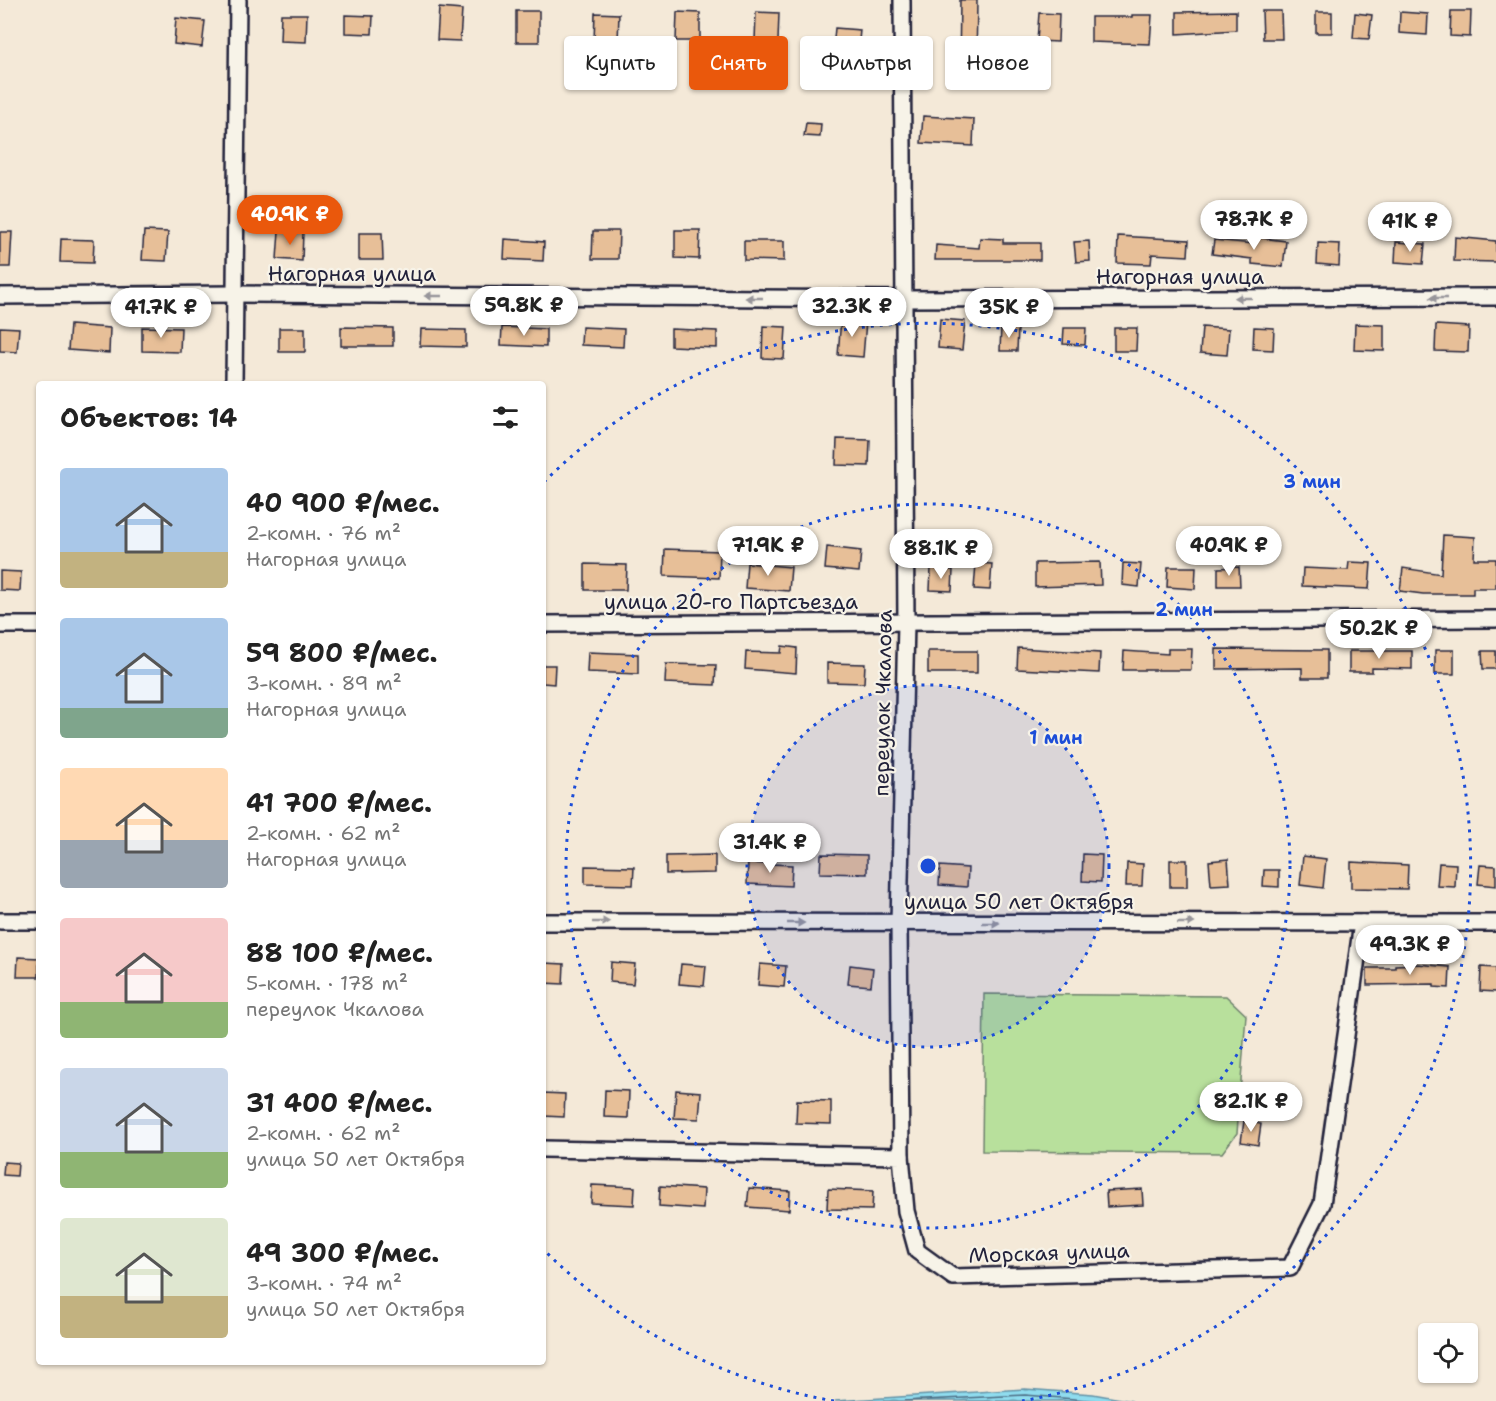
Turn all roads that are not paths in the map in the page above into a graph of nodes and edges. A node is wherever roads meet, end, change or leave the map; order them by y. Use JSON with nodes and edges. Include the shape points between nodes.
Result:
{"nodes":[{"id":1,"x":238,"y":0,"type":"edge"},
{"id":2,"x":902,"y":0,"type":"edge"},
{"id":3,"x":236,"y":294,"type":"junction"},
{"id":4,"x":0,"y":296,"type":"edge"},
{"id":5,"x":1496,"y":297,"type":"edge"},
{"id":6,"x":904,"y":299,"type":"junction"},
{"id":7,"x":234,"y":381,"type":"edge"},
{"id":8,"x":1496,"y":620,"type":"edge"},
{"id":9,"x":906,"y":623,"type":"junction"},
{"id":10,"x":546,"y":624,"type":"edge"},
{"id":11,"x":0,"y":625,"type":"edge"},
{"id":12,"x":36,"y":625,"type":"edge"},
{"id":13,"x":0,"y":921,"type":"edge"},
{"id":14,"x":36,"y":921,"type":"edge"},
{"id":15,"x":546,"y":922,"type":"edge"},
{"id":16,"x":1362,"y":922,"type":"junction"},
{"id":17,"x":899,"y":923,"type":"junction"},
{"id":18,"x":1496,"y":923,"type":"edge"},
{"id":19,"x":546,"y":1149,"type":"edge"},
{"id":20,"x":901,"y":1156,"type":"junction"}],
"edges":[{"from":1,"to":3,"type":"street"},
{"from":2,"to":6,"type":"street","name":"переулок Чкалова"},
{"from":3,"to":4,"type":"street","name":"Нагорная улица"},
{"from":6,"to":3,"type":"street","name":"Нагорная улица","one_way":true},
{"from":3,"to":7,"type":"street"},
{"from":5,"to":6,"type":"street","name":"Нагорная улица","one_way":true},
{"from":6,"to":9,"type":"street","name":"переулок Чкалова"},
{"from":8,"to":9,"type":"street","name":"улица 20-го Партсъезда"},
{"from":9,"to":10,"type":"street","name":"улица 20-го Партсъезда"},
{"from":9,"to":17,"type":"street","name":"переулок Чкалова"},
{"from":11,"to":12,"type":"street"},
{"from":13,"to":14,"type":"street"},
{"from":15,"to":17,"type":"street","name":"улица 50 лет Октября","one_way":true},
{"from":17,"to":16,"type":"street","name":"улица 50 лет Октября","one_way":true},
{"from":16,"to":18,"type":"street","name":"улица 50 лет Октября"},
{"from":16,"to":20,"type":"street","name":"Морская улица","via":[[1322,1204],[1290,1268],[952,1276],[917,1251],[906,1211]]},
{"from":17,"to":20,"type":"street","name":"переулок Чкалова"},
{"from":19,"to":20,"type":"street"}]}
